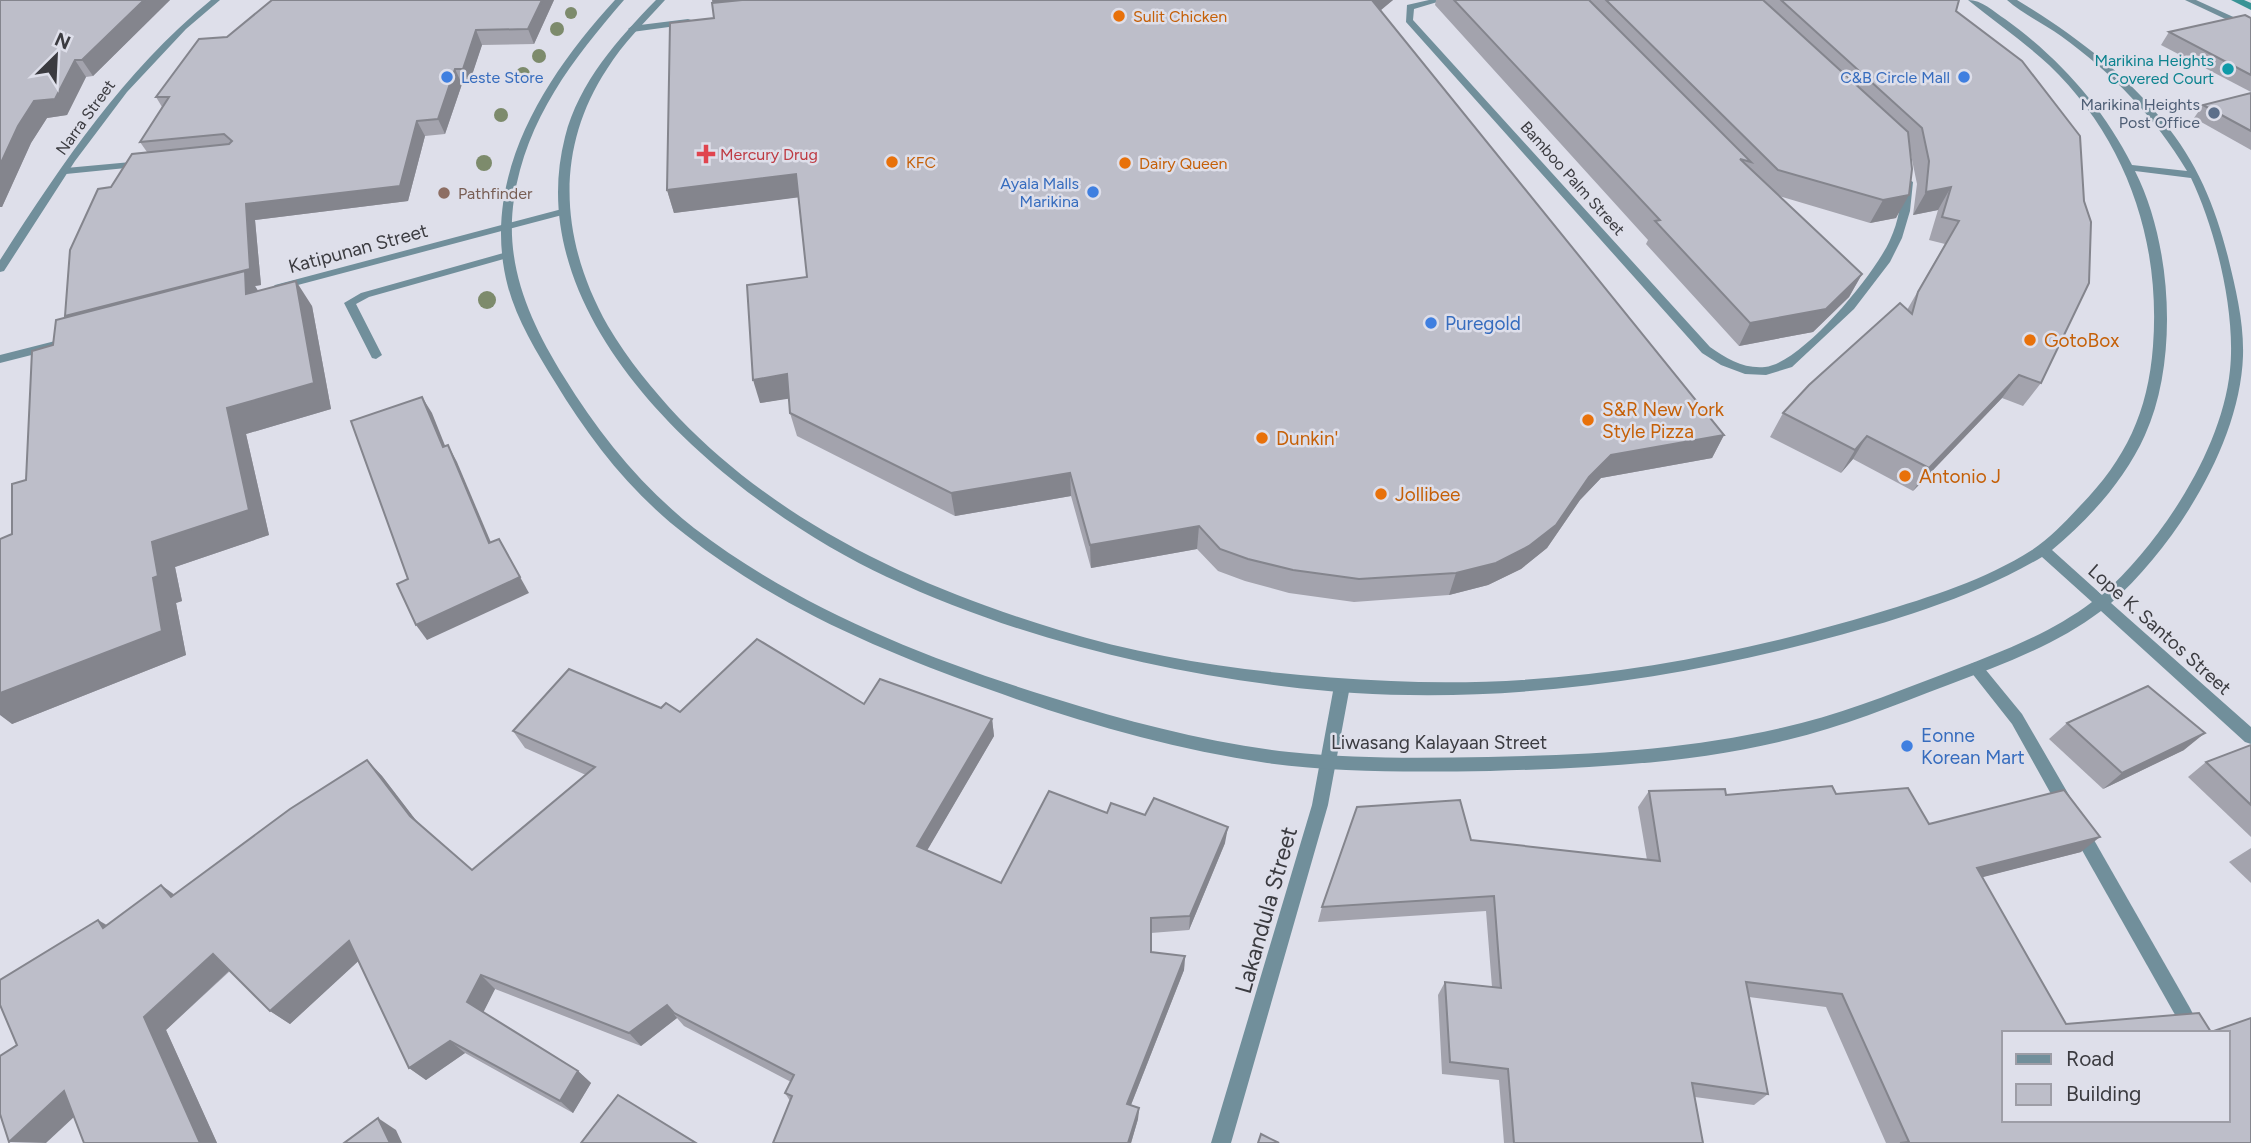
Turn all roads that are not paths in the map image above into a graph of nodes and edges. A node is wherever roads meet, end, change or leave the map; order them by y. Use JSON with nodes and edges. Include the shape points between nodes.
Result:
{"nodes":[{"id":1,"x":216,"y":0,"type":"edge"},
{"id":2,"x":620,"y":0,"type":"edge"},
{"id":3,"x":661,"y":0,"type":"edge"},
{"id":4,"x":1440,"y":0,"type":"edge"},
{"id":5,"x":1972,"y":0,"type":"edge"},
{"id":6,"x":2189,"y":0,"type":"edge"},
{"id":7,"x":2019,"y":2,"type":"edge"},
{"id":8,"x":1993,"y":13,"type":"junction"},
{"id":9,"x":695,"y":22,"type":"edge"},
{"id":10,"x":2251,"y":28,"type":"edge"},
{"id":11,"x":632,"y":29,"type":"junction"},
{"id":12,"x":157,"y":162,"type":"edge"},
{"id":13,"x":2132,"y":169,"type":"junction"},
{"id":14,"x":66,"y":171,"type":"junction"},
{"id":15,"x":1907,"y":174,"type":"edge"},
{"id":16,"x":2194,"y":175,"type":"junction"},
{"id":17,"x":562,"y":212,"type":"junction"},
{"id":18,"x":506,"y":228,"type":"junction"},
{"id":19,"x":507,"y":254,"type":"junction"},
{"id":20,"x":0,"y":270,"type":"edge"},
{"id":21,"x":1850,"y":288,"type":"edge"},
{"id":22,"x":264,"y":291,"type":"edge"},
{"id":23,"x":1860,"y":298,"type":"junction"},
{"id":24,"x":79,"y":339,"type":"edge"},
{"id":25,"x":376,"y":355,"type":"dead end"},
{"id":26,"x":0,"y":359,"type":"edge"},
{"id":27,"x":2043,"y":550,"type":"junction"},
{"id":28,"x":2102,"y":603,"type":"junction"},
{"id":29,"x":1976,"y":668,"type":"junction"},
{"id":30,"x":1342,"y":686,"type":"junction"},
{"id":31,"x":2251,"y":737,"type":"edge"},
{"id":32,"x":1328,"y":762,"type":"junction"},
{"id":33,"x":2184,"y":1014,"type":"edge"},
{"id":34,"x":1221,"y":1143,"type":"edge"}],
"edges":[{"from":1,"to":14,"type":"street","name":"Narra Street","via":[[117,97]]},
{"from":2,"to":18,"type":"street","name":"Liwasang Kalayaan Street","via":[[569,60],[535,117],[514,172]]},
{"from":3,"to":11,"type":"street"},
{"from":4,"to":23,"type":"street","name":"Bamboo Palm Street","via":[[1410,7],[1409,20],[1706,350],[1724,364],[1755,373],[1788,364]]},
{"from":5,"to":8,"type":"street"},
{"from":6,"to":10,"type":"street"},
{"from":7,"to":8,"type":"street"},
{"from":7,"to":16,"type":"street","name":"Liwasang Kalayaan Street","via":[[2120,83],[2150,113]]},
{"from":8,"to":13,"type":"street","via":[[2067,75],[2091,103]]},
{"from":9,"to":11,"type":"street"},
{"from":11,"to":17,"type":"street","via":[[604,62],[577,115],[564,173]]},
{"from":12,"to":14,"type":"street"},
{"from":13,"to":16,"type":"street"},
{"from":13,"to":27,"type":"street","via":[[2153,238],[2161,292],[2158,371],[2148,416],[2123,469]]},
{"from":14,"to":20,"type":"street","name":"Narra Street"},
{"from":15,"to":23,"type":"street","via":[[1899,236]]},
{"from":16,"to":28,"type":"street","name":"Liwasang Kalayaan Street","via":[[2214,220],[2236,314],[2238,364],[2215,445],[2198,481],[2174,522]]},
{"from":17,"to":18,"type":"street","name":"Katipunan Street"},
{"from":17,"to":30,"type":"street","via":[[581,281],[615,349],[698,444],[755,495],[797,523],[866,561],[1026,628],[1127,655],[1234,675]]},
{"from":18,"to":19,"type":"street","name":"Liwasang Kalayaan Street"},
{"from":18,"to":22,"type":"street","name":"Katipunan Street"},
{"from":19,"to":25,"type":"street","via":[[350,303]]},
{"from":19,"to":32,"type":"street","name":"Liwasang Kalayaan Street","via":[[514,289],[530,325],[578,415],[607,453],[679,524],[765,587],[910,654],[1039,701],[1191,742]]},
{"from":21,"to":23,"type":"street"},
{"from":24,"to":26,"type":"street"},
{"from":27,"to":28,"type":"street","name":"Lope K. Santos Street"},
{"from":27,"to":30,"type":"street","via":[[1984,581],[1914,607],[1814,637],[1681,668],[1548,685]]},
{"from":28,"to":29,"type":"street","name":"Liwasang Kalayaan Street","via":[[2040,639]]},
{"from":28,"to":31,"type":"street","name":"Lope K. Santos Street"},
{"from":29,"to":32,"type":"street","name":"Liwasang Kalayaan Street","via":[[1826,724],[1690,750],[1512,763]]},
{"from":29,"to":33,"type":"street","via":[[2017,719]]},
{"from":30,"to":32,"type":"street","name":"Lakandula Street"},
{"from":32,"to":34,"type":"street","name":"Lakandula Street","via":[[1320,805]]}]}
